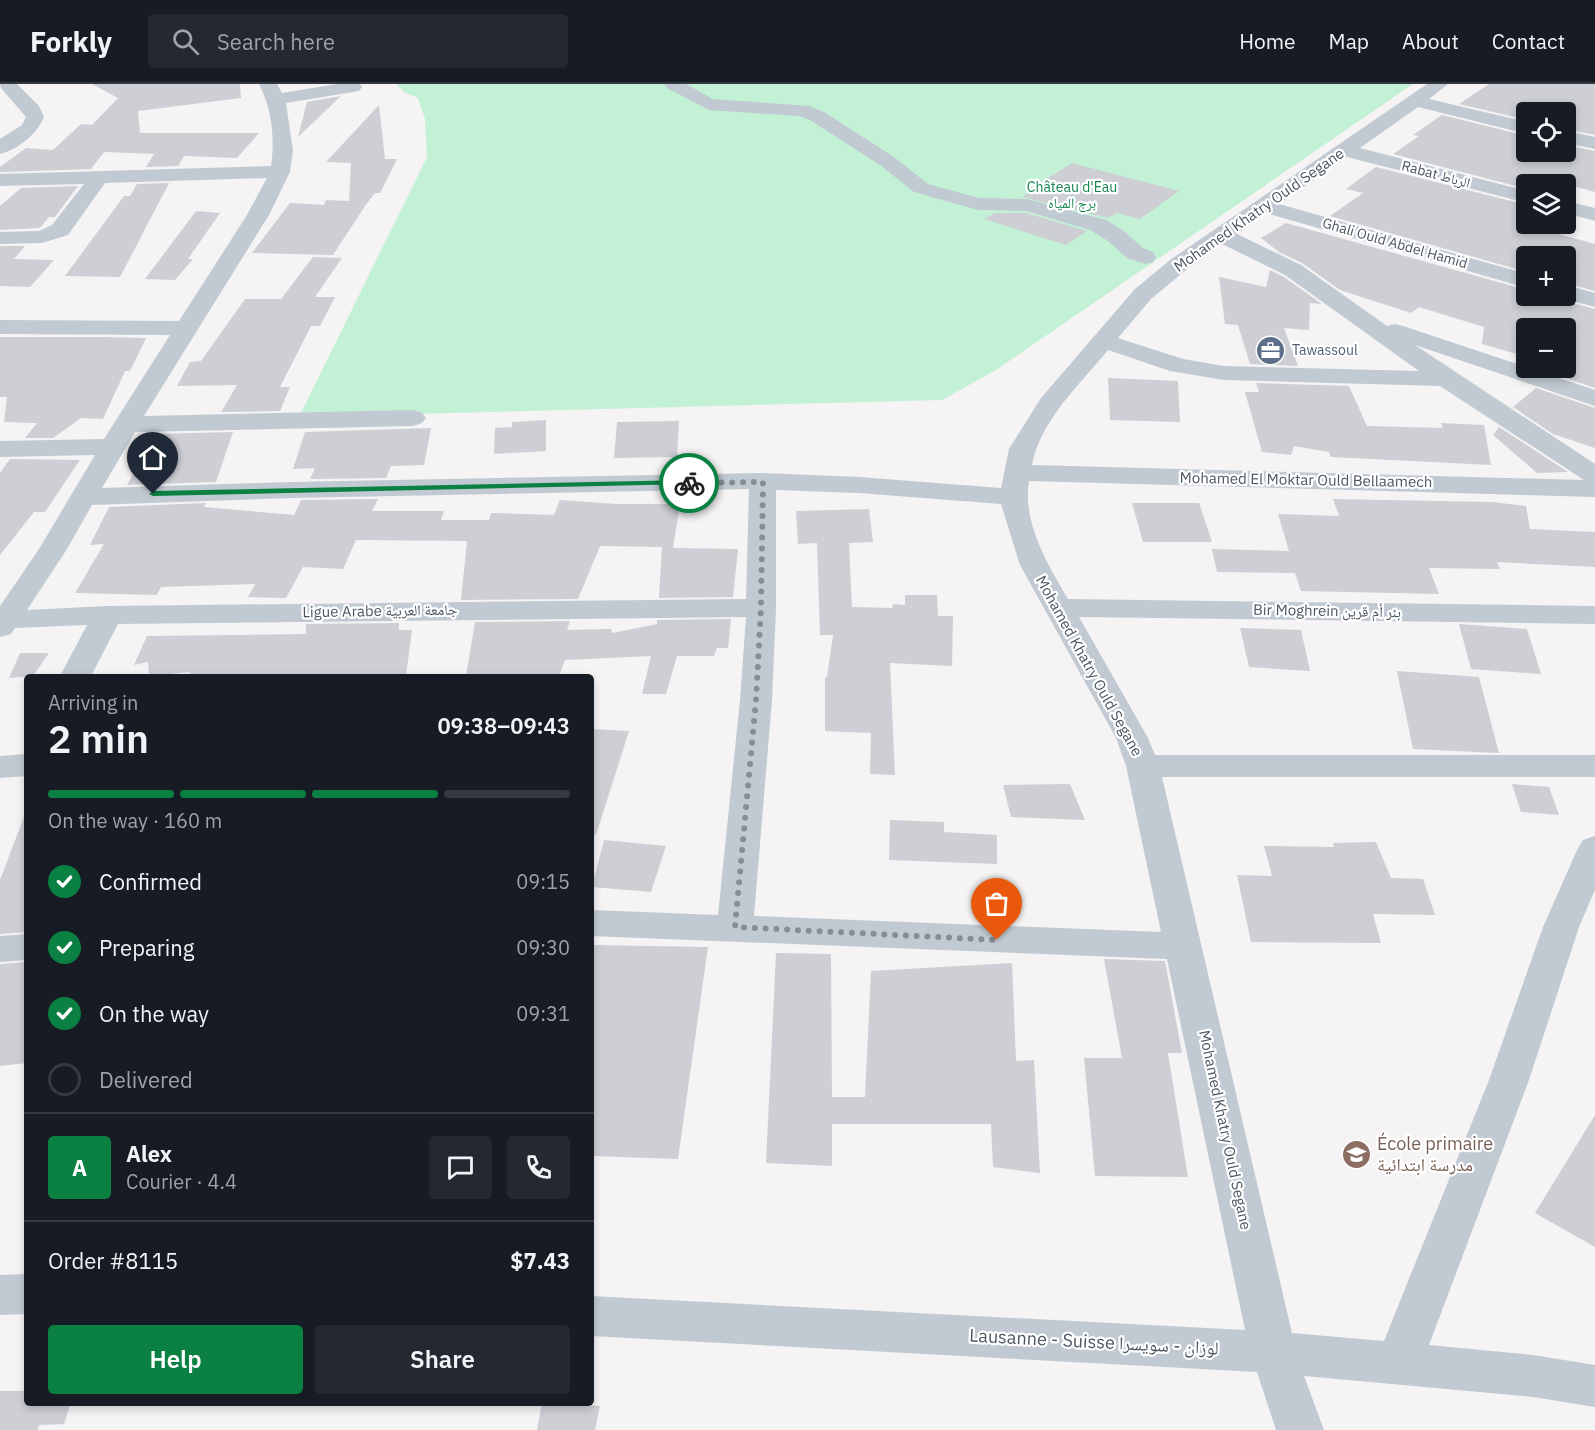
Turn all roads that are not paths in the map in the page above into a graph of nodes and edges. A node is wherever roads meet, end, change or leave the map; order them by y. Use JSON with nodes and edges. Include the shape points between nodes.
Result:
{"nodes":[{"id":1,"x":7,"y":84,"type":"edge"},
{"id":2,"x":673,"y":84,"type":"edge"},
{"id":3,"x":1439,"y":84,"type":"edge"},
{"id":4,"x":353,"y":87,"type":"dead end"},
{"id":5,"x":272,"y":92,"type":"edge"},
{"id":6,"x":1414,"y":101,"type":"junction"},
{"id":7,"x":1516,"y":125,"type":"edge"},
{"id":8,"x":1576,"y":139,"type":"edge"},
{"id":9,"x":1595,"y":143,"type":"edge"},
{"id":10,"x":0,"y":148,"type":"edge"},
{"id":11,"x":1345,"y":150,"type":"junction"},
{"id":12,"x":280,"y":172,"type":"junction"},
{"id":13,"x":99,"y":177,"type":"junction"},
{"id":14,"x":0,"y":180,"type":"edge"},
{"id":15,"x":1516,"y":194,"type":"edge"},
{"id":16,"x":1263,"y":206,"type":"junction"},
{"id":17,"x":1576,"y":210,"type":"edge"},
{"id":18,"x":1595,"y":215,"type":"edge"},
{"id":19,"x":1221,"y":235,"type":"junction"},
{"id":20,"x":0,"y":238,"type":"edge"},
{"id":21,"x":1145,"y":257,"type":"dead end"},
{"id":22,"x":1516,"y":278,"type":"edge"},
{"id":23,"x":1576,"y":295,"type":"edge"},
{"id":24,"x":1595,"y":300,"type":"edge"},
{"id":25,"x":1362,"y":320,"type":"junction"},
{"id":26,"x":0,"y":327,"type":"edge"},
{"id":27,"x":187,"y":328,"type":"junction"},
{"id":28,"x":1102,"y":340,"type":"junction"},
{"id":29,"x":1446,"y":379,"type":"junction"},
{"id":30,"x":1595,"y":398,"type":"edge"},
{"id":31,"x":413,"y":418,"type":"dead end"},
{"id":32,"x":126,"y":424,"type":"junction"},
{"id":33,"x":114,"y":447,"type":"junction"},
{"id":34,"x":0,"y":449,"type":"edge"},
{"id":35,"x":1595,"y":476,"type":"edge"},
{"id":36,"x":763,"y":482,"type":"junction"},
{"id":37,"x":1015,"y":485,"type":"junction"},
{"id":38,"x":1595,"y":489,"type":"edge"},
{"id":39,"x":85,"y":497,"type":"junction"},
{"id":40,"x":761,"y":608,"type":"junction"},
{"id":41,"x":1059,"y":608,"type":"junction"},
{"id":42,"x":107,"y":615,"type":"junction"},
{"id":43,"x":1595,"y":615,"type":"edge"},
{"id":44,"x":2,"y":622,"type":"edge"},
{"id":45,"x":77,"y":674,"type":"edge"},
{"id":46,"x":24,"y":765,"type":"edge"},
{"id":47,"x":0,"y":766,"type":"edge"},
{"id":48,"x":1143,"y":766,"type":"junction"},
{"id":49,"x":1595,"y":766,"type":"edge"},
{"id":50,"x":1595,"y":848,"type":"edge"},
{"id":51,"x":594,"y":923,"type":"edge"},
{"id":52,"x":735,"y":927,"type":"junction"},
{"id":53,"x":1183,"y":946,"type":"junction"},
{"id":54,"x":24,"y":947,"type":"edge"},
{"id":55,"x":0,"y":949,"type":"edge"},
{"id":56,"x":0,"y":1294,"type":"edge"},
{"id":57,"x":24,"y":1294,"type":"edge"},
{"id":58,"x":594,"y":1316,"type":"edge"},
{"id":59,"x":1273,"y":1352,"type":"junction"},
{"id":60,"x":1399,"y":1363,"type":"junction"},
{"id":61,"x":1595,"y":1386,"type":"edge"},
{"id":62,"x":1300,"y":1430,"type":"edge"}],
"edges":[{"from":1,"to":10,"type":"street","via":[[35,117],[30,128]]},
{"from":2,"to":21,"type":"street","via":[[709,104],[802,110],[887,160],[921,188],[978,204],[1034,206],[1098,225],[1135,254]]},
{"from":3,"to":6,"type":"street","name":"Mohamed Khatry Ould Segane"},
{"from":4,"to":5,"type":"street"},
{"from":5,"to":12,"type":"street","via":[[283,151]]},
{"from":6,"to":7,"type":"street"},
{"from":6,"to":11,"type":"street","name":"Mohamed Khatry Ould Segane"},
{"from":8,"to":9,"type":"street"},
{"from":11,"to":15,"type":"street","name":"Rabat الرباط"},
{"from":11,"to":16,"type":"street","name":"Mohamed Khatry Ould Segane"},
{"from":12,"to":13,"type":"street"},
{"from":12,"to":27,"type":"street"},
{"from":13,"to":14,"type":"street"},
{"from":13,"to":20,"type":"street","via":[[60,230],[42,237]]},
{"from":16,"to":19,"type":"street","name":"Mohamed Khatry Ould Segane"},
{"from":16,"to":22,"type":"street","name":"Ghali Ould Abdel Hamid"},
{"from":17,"to":18,"type":"street"},
{"from":19,"to":25,"type":"street","via":[[1293,270]]},
{"from":19,"to":28,"type":"street","name":"Mohamed Khatry Ould Segane","via":[[1143,294]]},
{"from":23,"to":24,"type":"street"},
{"from":25,"to":29,"type":"street"},
{"from":25,"to":30,"type":"street"},
{"from":26,"to":27,"type":"street"},
{"from":27,"to":32,"type":"street"},
{"from":28,"to":29,"type":"street","via":[[1179,366],[1224,373]]},
{"from":28,"to":37,"type":"street","name":"Mohamed Khatry Ould Segane","via":[[1032,431],[1022,449]]},
{"from":29,"to":35,"type":"street"},
{"from":31,"to":32,"type":"street"},
{"from":32,"to":33,"type":"street"},
{"from":33,"to":34,"type":"street"},
{"from":33,"to":39,"type":"street"},
{"from":36,"to":37,"type":"street","name":"Mohamed El Moktar Ould Bellaamech"},
{"from":36,"to":39,"type":"street","name":"Mohamed El Moktar Ould Bellaamech"},
{"from":36,"to":40,"type":"street"},
{"from":37,"to":38,"type":"street","name":"Mohamed El Moktar Ould Bellaamech","via":[[1365,481]]},
{"from":37,"to":41,"type":"street","name":"Mohamed Khatry Ould Segane","via":[[1017,518],[1034,565]]},
{"from":39,"to":44,"type":"street"},
{"from":40,"to":42,"type":"street","name":"Ligue Arabe جامعة العربية"},
{"from":40,"to":52,"type":"street"},
{"from":41,"to":43,"type":"street","name":"Bir Moghrein بئر أم قرين"},
{"from":41,"to":48,"type":"street","name":"Mohamed Khatry Ould Segane","via":[[1132,738]]},
{"from":42,"to":44,"type":"street","name":"Ligue Arabe جامعة العربية"},
{"from":42,"to":45,"type":"street"},
{"from":46,"to":47,"type":"street"},
{"from":48,"to":49,"type":"street"},
{"from":48,"to":53,"type":"street","name":"Mohamed Khatry Ould Segane"},
{"from":50,"to":60,"type":"street","via":[[1561,927],[1509,1080]]},
{"from":51,"to":52,"type":"street"},
{"from":52,"to":53,"type":"street"},
{"from":53,"to":59,"type":"street","name":"Mohamed Khatry Ould Segane"},
{"from":54,"to":55,"type":"street"},
{"from":56,"to":57,"type":"street"},
{"from":58,"to":59,"type":"street","name":"Lausanne - Suisse لوزان - سويسرا"},
{"from":59,"to":60,"type":"street","name":"Lausanne - Suisse لوزان - سويسرا"},
{"from":59,"to":62,"type":"street","name":"Mohamed Khatry Ould Segane"},
{"from":60,"to":61,"type":"street","name":"Lausanne - Suisse لوزان - سويسرا"}]}
